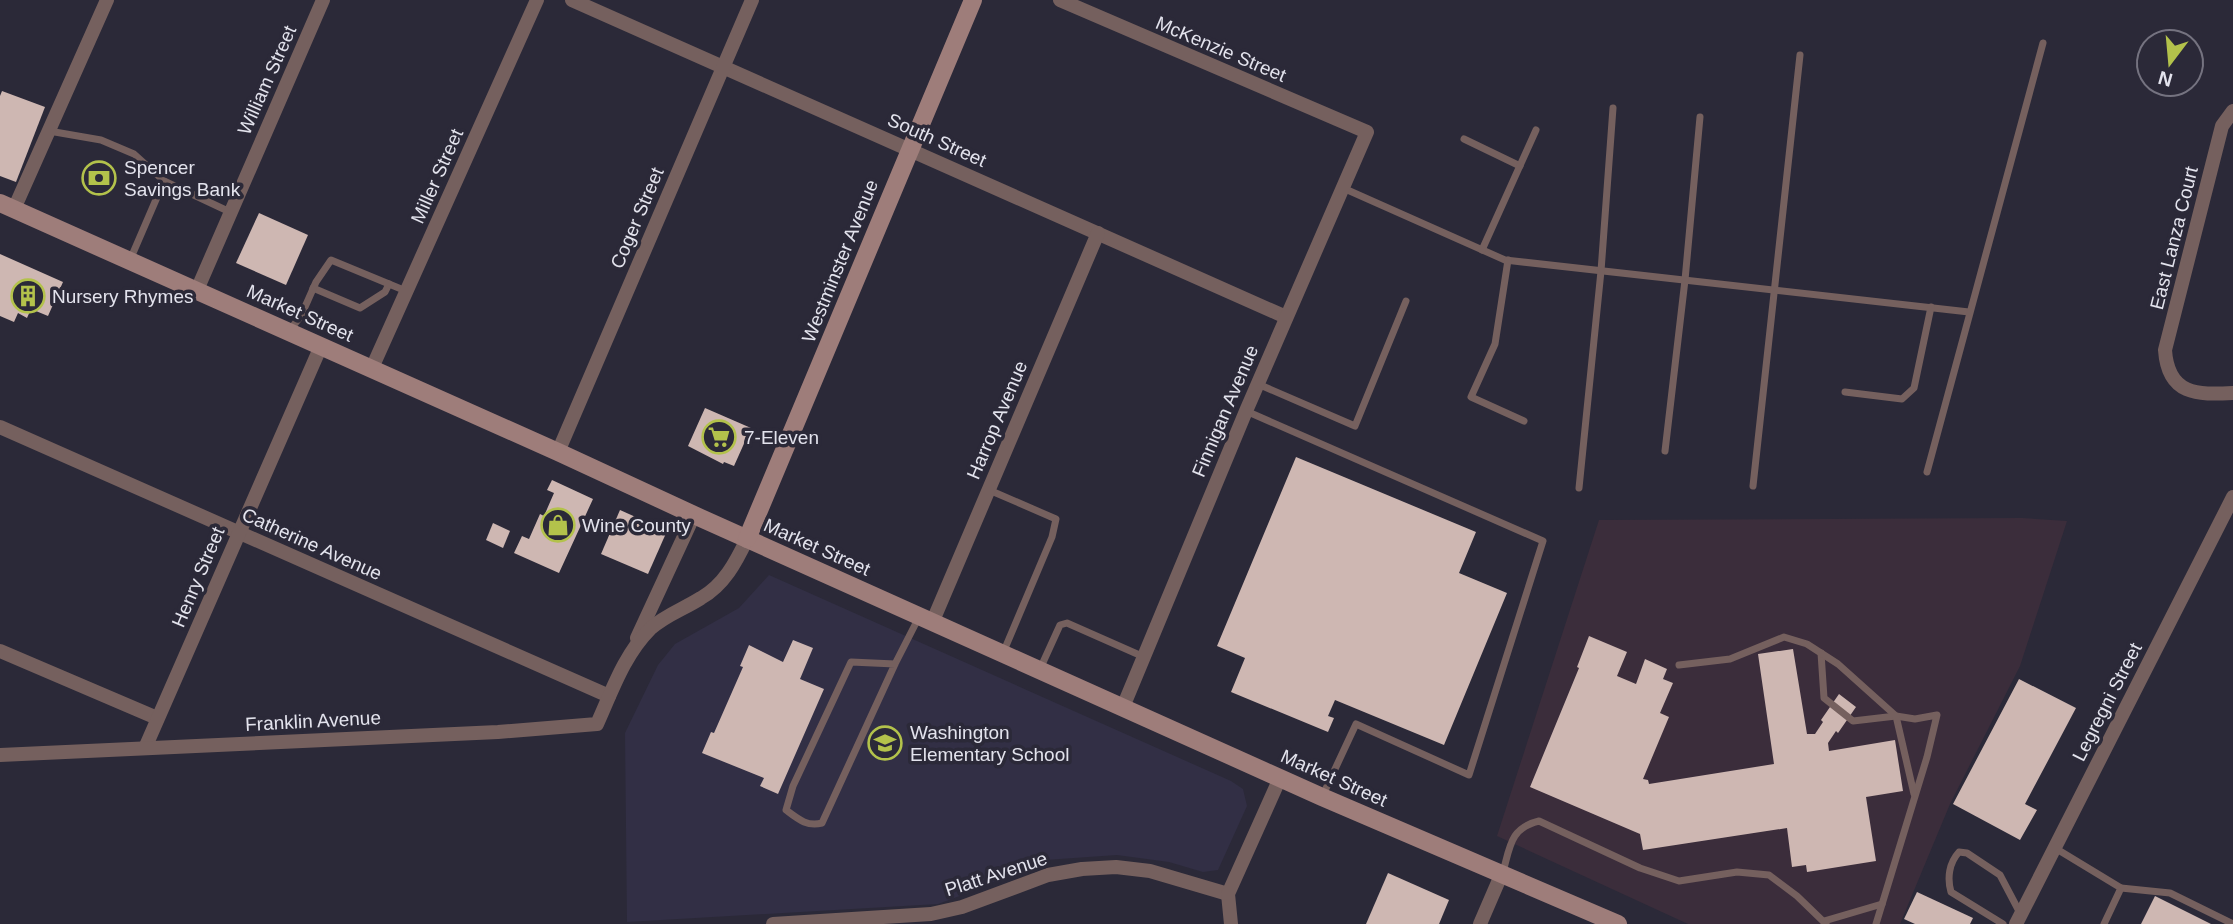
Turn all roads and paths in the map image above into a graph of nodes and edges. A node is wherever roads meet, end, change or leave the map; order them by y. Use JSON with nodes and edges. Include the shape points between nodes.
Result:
{"nodes":[{"id":1,"x":107,"y":0,"type":"edge"},
{"id":2,"x":323,"y":0,"type":"edge"},
{"id":3,"x":537,"y":0,"type":"edge"},
{"id":4,"x":572,"y":0,"type":"edge"},
{"id":5,"x":752,"y":0,"type":"edge"},
{"id":6,"x":972,"y":0,"type":"edge"},
{"id":7,"x":1060,"y":0,"type":"edge"},
{"id":8,"x":2043,"y":43,"type":"dead end"},
{"id":9,"x":1800,"y":55,"type":"dead end"},
{"id":10,"x":723,"y":67,"type":"junction"},
{"id":11,"x":1614,"y":108,"type":"dead end"},
{"id":12,"x":2233,"y":111,"type":"edge"},
{"id":13,"x":1700,"y":117,"type":"dead end"},
{"id":14,"x":1536,"y":130,"type":"dead end"},
{"id":15,"x":49,"y":131,"type":"junction"},
{"id":16,"x":1367,"y":132,"type":"joint"},
{"id":17,"x":1464,"y":139,"type":"dead end"},
{"id":18,"x":909,"y":148,"type":"junction"},
{"id":19,"x":1520,"y":166,"type":"junction"},
{"id":20,"x":164,"y":181,"type":"junction"},
{"id":21,"x":1343,"y":188,"type":"junction"},
{"id":22,"x":7,"y":206,"type":"edge"},
{"id":23,"x":230,"y":212,"type":"junction"},
{"id":24,"x":1098,"y":233,"type":"junction"},
{"id":25,"x":1482,"y":250,"type":"junction"},
{"id":26,"x":130,"y":260,"type":"junction"},
{"id":27,"x":1508,"y":260,"type":"junction"},
{"id":28,"x":1601,"y":271,"type":"junction"},
{"id":29,"x":1685,"y":280,"type":"junction"},
{"id":30,"x":389,"y":284,"type":"junction"},
{"id":31,"x":313,"y":288,"type":"junction"},
{"id":32,"x":197,"y":290,"type":"junction"},
{"id":33,"x":1776,"y":290,"type":"junction"},
{"id":34,"x":407,"y":291,"type":"junction"},
{"id":35,"x":1406,"y":301,"type":"dead end"},
{"id":36,"x":1931,"y":307,"type":"junction"},
{"id":37,"x":1969,"y":312,"type":"junction"},
{"id":38,"x":1286,"y":317,"type":"junction"},
{"id":39,"x":289,"y":331,"type":"junction"},
{"id":40,"x":321,"y":346,"type":"junction"},
{"id":41,"x":372,"y":368,"type":"junction"},
{"id":42,"x":1257,"y":384,"type":"junction"},
{"id":43,"x":1844,"y":392,"type":"dead end"},
{"id":44,"x":2233,"y":393,"type":"edge"},
{"id":45,"x":1246,"y":411,"type":"junction"},
{"id":46,"x":1524,"y":421,"type":"dead end"},
{"id":47,"x":0,"y":427,"type":"edge"},
{"id":48,"x":1665,"y":451,"type":"dead end"},
{"id":49,"x":558,"y":452,"type":"junction"},
{"id":50,"x":1927,"y":472,"type":"dead end"},
{"id":51,"x":1753,"y":486,"type":"dead end"},
{"id":52,"x":1579,"y":488,"type":"dead end"},
{"id":53,"x":989,"y":490,"type":"junction"},
{"id":54,"x":2233,"y":497,"type":"edge"},
{"id":55,"x":694,"y":515,"type":"junction"},
{"id":56,"x":238,"y":532,"type":"junction"},
{"id":57,"x":747,"y":539,"type":"junction"},
{"id":58,"x":926,"y":620,"type":"junction"},
{"id":59,"x":0,"y":650,"type":"edge"},
{"id":60,"x":1821,"y":653,"type":"junction"},
{"id":61,"x":1003,"y":654,"type":"junction"},
{"id":62,"x":629,"y":656,"type":"junction"},
{"id":63,"x":1144,"y":657,"type":"junction"},
{"id":64,"x":895,"y":664,"type":"junction"},
{"id":65,"x":1679,"y":666,"type":"dead end"},
{"id":66,"x":1040,"y":670,"type":"junction"},
{"id":67,"x":610,"y":696,"type":"junction"},
{"id":68,"x":1123,"y":707,"type":"junction"},
{"id":69,"x":1896,"y":716,"type":"junction"},
{"id":70,"x":158,"y":718,"type":"junction"},
{"id":71,"x":145,"y":748,"type":"junction"},
{"id":72,"x":0,"y":755,"type":"edge"},
{"id":73,"x":1280,"y":778,"type":"junction"},
{"id":74,"x":1914,"y":794,"type":"junction"},
{"id":75,"x":1321,"y":797,"type":"junction"},
{"id":76,"x":2054,"y":847,"type":"junction"},
{"id":77,"x":1502,"y":873,"type":"junction"},
{"id":78,"x":2121,"y":888,"type":"junction"},
{"id":79,"x":1228,"y":894,"type":"junction"},
{"id":80,"x":1882,"y":904,"type":"junction"},
{"id":81,"x":2018,"y":919,"type":"edge"},
{"id":82,"x":1825,"y":922,"type":"edge"},
{"id":83,"x":774,"y":924,"type":"edge"},
{"id":84,"x":1231,"y":924,"type":"edge"},
{"id":85,"x":1480,"y":924,"type":"edge"},
{"id":86,"x":1618,"y":924,"type":"edge"},
{"id":87,"x":1876,"y":924,"type":"edge"},
{"id":88,"x":2003,"y":924,"type":"edge"},
{"id":89,"x":2104,"y":924,"type":"edge"},
{"id":90,"x":2233,"y":924,"type":"edge"}],
"edges":[{"from":1,"to":15,"type":"street"},
{"from":2,"to":23,"type":"street","name":"William Street"},
{"from":3,"to":34,"type":"street","name":"Miller Street"},
{"from":4,"to":10,"type":"street","name":"South Street"},
{"from":5,"to":10,"type":"street","name":"Coger Street"},
{"from":6,"to":18,"type":"main road","name":"Westminster Avenue"},
{"from":7,"to":16,"type":"street","name":"McKenzie Street"},
{"from":8,"to":37,"type":"lane"},
{"from":9,"to":33,"type":"lane"},
{"from":10,"to":18,"type":"street","name":"South Street"},
{"from":10,"to":49,"type":"street","name":"Coger Street"},
{"from":11,"to":28,"type":"lane"},
{"from":12,"to":44,"type":"street","name":"East Lanza Court","via":[[2222,126],[2165,350],[2172,378],[2182,387],[2193,393]]},
{"from":13,"to":29,"type":"lane"},
{"from":14,"to":19,"type":"lane"},
{"from":15,"to":20,"type":"lane","via":[[101,140],[134,154]]},
{"from":15,"to":22,"type":"street"},
{"from":16,"to":21,"type":"street","name":"Finnigan Avenue"},
{"from":17,"to":19,"type":"lane"},
{"from":18,"to":24,"type":"street","name":"South Street"},
{"from":18,"to":57,"type":"main road","name":"Westminster Avenue"},
{"from":19,"to":25,"type":"lane"},
{"from":20,"to":23,"type":"lane"},
{"from":20,"to":26,"type":"lane"},
{"from":21,"to":25,"type":"lane"},
{"from":21,"to":38,"type":"street","name":"Finnigan Avenue"},
{"from":22,"to":26,"type":"main road","name":"Market Street"},
{"from":23,"to":32,"type":"street","name":"William Street"},
{"from":24,"to":38,"type":"street","name":"South Street"},
{"from":24,"to":53,"type":"street","name":"Harrop Avenue"},
{"from":25,"to":27,"type":"lane"},
{"from":26,"to":32,"type":"main road","name":"Market Street"},
{"from":27,"to":28,"type":"lane"},
{"from":27,"to":46,"type":"lane","via":[[1495,344],[1471,397]]},
{"from":28,"to":29,"type":"lane"},
{"from":28,"to":52,"type":"lane"},
{"from":29,"to":33,"type":"lane"},
{"from":29,"to":48,"type":"lane"},
{"from":30,"to":31,"type":"lane","via":[[385,292],[360,308]]},
{"from":30,"to":31,"type":"lane","via":[[331,260]]},
{"from":30,"to":34,"type":"lane"},
{"from":31,"to":39,"type":"lane"},
{"from":32,"to":39,"type":"main road","name":"Market Street"},
{"from":33,"to":36,"type":"lane"},
{"from":33,"to":51,"type":"lane"},
{"from":34,"to":41,"type":"street","name":"Miller Street"},
{"from":35,"to":42,"type":"lane","via":[[1354,426]]},
{"from":36,"to":37,"type":"lane"},
{"from":36,"to":43,"type":"lane","via":[[1914,388],[1902,398]]},
{"from":37,"to":50,"type":"lane"},
{"from":38,"to":42,"type":"street","name":"Finnigan Avenue"},
{"from":39,"to":40,"type":"main road","name":"Market Street"},
{"from":40,"to":41,"type":"main road","name":"Market Street"},
{"from":40,"to":56,"type":"street","name":"Henry Street"},
{"from":41,"to":49,"type":"main road","name":"Market Street"},
{"from":42,"to":45,"type":"street","name":"Finnigan Avenue"},
{"from":45,"to":63,"type":"street","name":"Finnigan Avenue"},
{"from":45,"to":75,"type":"lane","via":[[1543,541],[1469,775],[1356,724]]},
{"from":47,"to":56,"type":"street","name":"Catherine Avenue"},
{"from":49,"to":55,"type":"main road","name":"Market Street"},
{"from":53,"to":58,"type":"street","name":"Harrop Avenue"},
{"from":53,"to":61,"type":"lane","via":[[1056,519]]},
{"from":54,"to":76,"type":"street","name":"Legregni Street"},
{"from":55,"to":57,"type":"main road","name":"Market Street"},
{"from":55,"to":62,"type":"street"},
{"from":56,"to":67,"type":"street","name":"Catherine Avenue"},
{"from":56,"to":70,"type":"street","name":"Henry Street"},
{"from":57,"to":58,"type":"main road","name":"Market Street"},
{"from":57,"to":62,"type":"street","via":[[719,584],[659,621]]},
{"from":58,"to":61,"type":"main road","name":"Market Street"},
{"from":58,"to":64,"type":"lane"},
{"from":59,"to":70,"type":"street"},
{"from":60,"to":65,"type":"lane","via":[[1784,637],[1730,659]]},
{"from":60,"to":69,"type":"lane"},
{"from":60,"to":69,"type":"lane","via":[[1824,698],[1853,721]]},
{"from":61,"to":66,"type":"main road","name":"Market Street"},
{"from":62,"to":67,"type":"street"},
{"from":63,"to":66,"type":"lane","via":[[1067,624],[1060,625]]},
{"from":63,"to":68,"type":"street","name":"Finnigan Avenue"},
{"from":64,"to":64,"type":"lane","via":[[851,662],[793,786],[786,810],[800,821],[813,826],[822,823]]},
{"from":66,"to":68,"type":"main road","name":"Market Street"},
{"from":67,"to":71,"type":"street","name":"Franklin Avenue","via":[[597,724]]},
{"from":68,"to":73,"type":"main road","name":"Market Street"},
{"from":69,"to":74,"type":"lane"},
{"from":69,"to":74,"type":"lane","via":[[1937,715]]},
{"from":70,"to":71,"type":"street","name":"Henry Street"},
{"from":71,"to":72,"type":"street","name":"Franklin Avenue"},
{"from":73,"to":75,"type":"main road","name":"Market Street"},
{"from":73,"to":79,"type":"street"},
{"from":74,"to":80,"type":"lane"},
{"from":75,"to":77,"type":"main road","name":"Market Street"},
{"from":76,"to":78,"type":"lane"},
{"from":76,"to":81,"type":"street","name":"Legregni Street"},
{"from":77,"to":82,"type":"lane","via":[[1515,833],[1539,821],[1640,869],[1679,881],[1737,872],[1769,876]]},
{"from":77,"to":85,"type":"street"},
{"from":77,"to":86,"type":"main road","name":"Market Street"},
{"from":78,"to":89,"type":"lane"},
{"from":78,"to":90,"type":"lane","via":[[2170,893]]},
{"from":79,"to":83,"type":"street","name":"Platt Avenue","via":[[1150,871],[1082,869],[1048,875],[931,914]]},
{"from":79,"to":84,"type":"street"},
{"from":80,"to":82,"type":"lane"},
{"from":80,"to":87,"type":"lane"},
{"from":81,"to":88,"type":"lane","via":[[2000,875],[1959,852],[1948,881],[1951,892]]}]}
